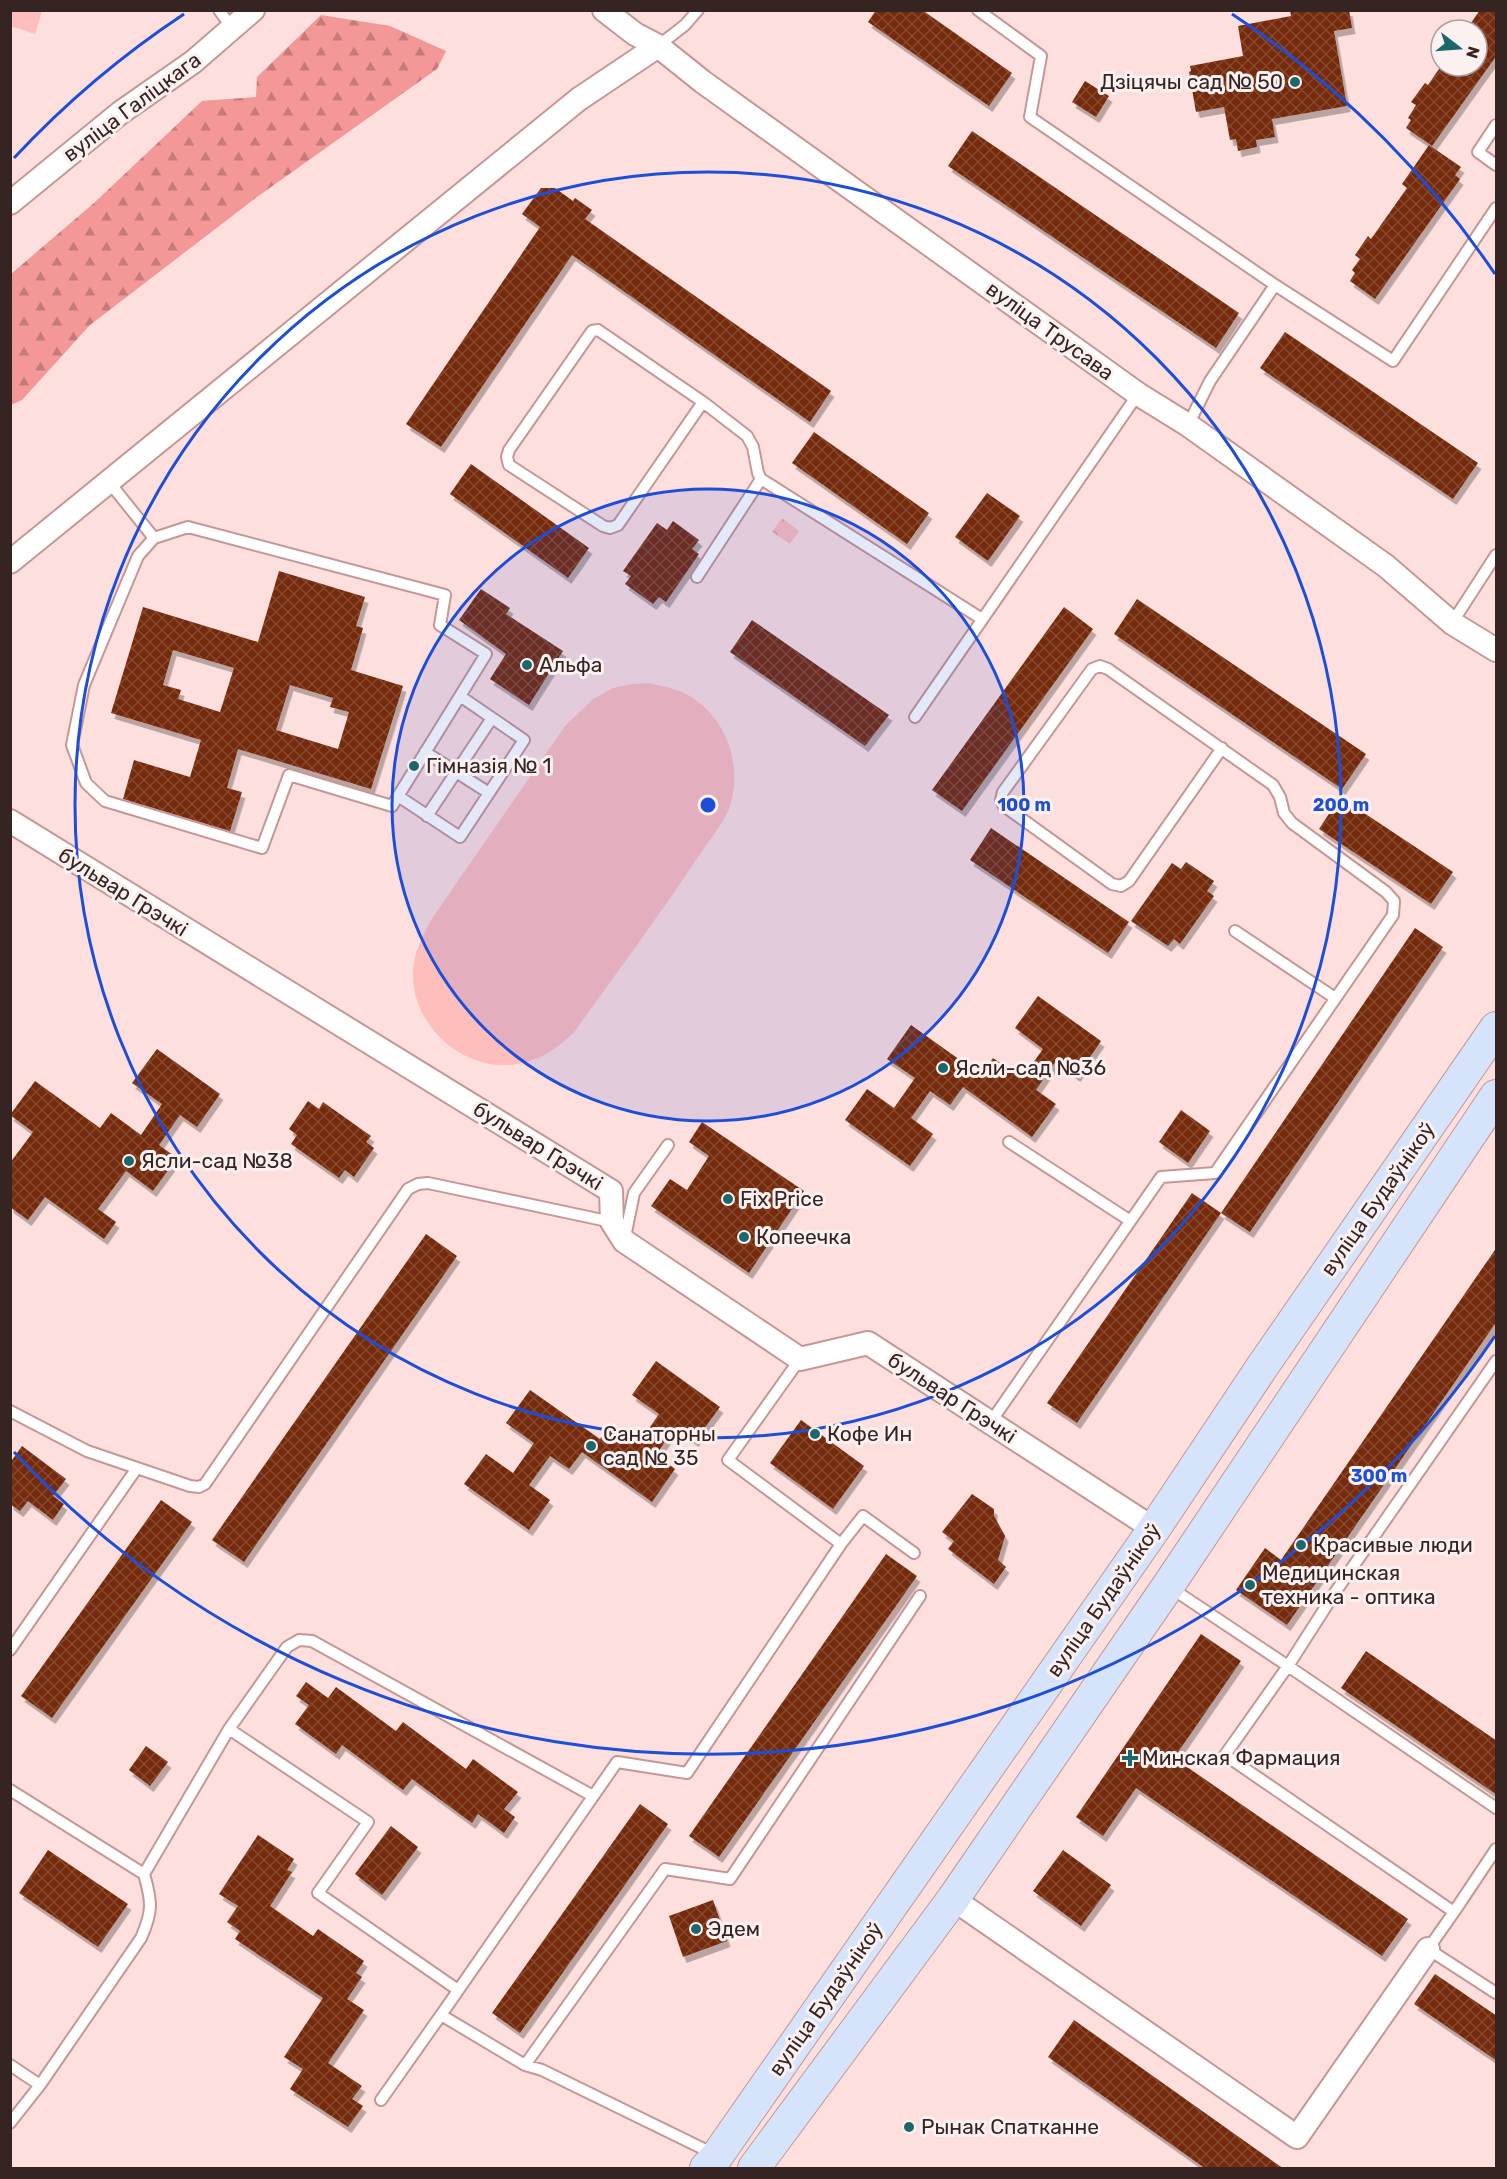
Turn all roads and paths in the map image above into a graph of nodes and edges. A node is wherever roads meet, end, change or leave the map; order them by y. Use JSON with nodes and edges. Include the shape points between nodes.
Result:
{"nodes":[{"id":1,"x":253,"y":10,"type":"edge"},
{"id":2,"x":604,"y":10,"type":"edge"},
{"id":3,"x":698,"y":10,"type":"edge"},
{"id":4,"x":978,"y":10,"type":"edge"},
{"id":5,"x":225,"y":20,"type":"edge"},
{"id":6,"x":658,"y":46,"type":"junction"},
{"id":7,"x":1497,"y":125,"type":"edge"},
{"id":8,"x":1497,"y":165,"type":"edge"},
{"id":9,"x":10,"y":203,"type":"edge"},
{"id":10,"x":1497,"y":208,"type":"edge"},
{"id":11,"x":1275,"y":285,"type":"junction"},
{"id":12,"x":1138,"y":394,"type":"junction"},
{"id":13,"x":704,"y":402,"type":"junction"},
{"id":14,"x":1188,"y":425,"type":"junction"},
{"id":15,"x":761,"y":479,"type":"junction"},
{"id":16,"x":109,"y":482,"type":"junction"},
{"id":17,"x":154,"y":538,"type":"junction"},
{"id":18,"x":1497,"y":555,"type":"edge"},
{"id":19,"x":10,"y":562,"type":"edge"},
{"id":20,"x":697,"y":577,"type":"dead end"},
{"id":21,"x":982,"y":620,"type":"junction"},
{"id":22,"x":1452,"y":623,"type":"junction"},
{"id":23,"x":1497,"y":650,"type":"edge"},
{"id":24,"x":460,"y":696,"type":"junction"},
{"id":25,"x":915,"y":717,"type":"dead end"},
{"id":26,"x":492,"y":718,"type":"junction"},
{"id":27,"x":1222,"y":748,"type":"junction"},
{"id":28,"x":425,"y":752,"type":"junction"},
{"id":29,"x":457,"y":771,"type":"junction"},
{"id":30,"x":489,"y":792,"type":"junction"},
{"id":31,"x":398,"y":796,"type":"junction"},
{"id":32,"x":427,"y":816,"type":"junction"},
{"id":33,"x":10,"y":821,"type":"edge"},
{"id":34,"x":1235,"y":931,"type":"dead end"},
{"id":35,"x":1335,"y":998,"type":"junction"},
{"id":36,"x":1497,"y":1028,"type":"edge"},
{"id":37,"x":1497,"y":1096,"type":"edge"},
{"id":38,"x":1009,"y":1142,"type":"dead end"},
{"id":39,"x":668,"y":1145,"type":"dead end"},
{"id":40,"x":1129,"y":1220,"type":"junction"},
{"id":41,"x":612,"y":1222,"type":"junction"},
{"id":42,"x":624,"y":1240,"type":"junction"},
{"id":43,"x":800,"y":1359,"type":"junction"},
{"id":44,"x":1497,"y":1361,"type":"edge"},
{"id":45,"x":1262,"y":1367,"type":"junction"},
{"id":46,"x":1493,"y":1374,"type":"edge"},
{"id":47,"x":1297,"y":1391,"type":"junction"},
{"id":48,"x":10,"y":1411,"type":"edge"},
{"id":49,"x":990,"y":1423,"type":"junction"},
{"id":50,"x":137,"y":1468,"type":"junction"},
{"id":51,"x":1154,"y":1529,"type":"junction"},
{"id":52,"x":841,"y":1544,"type":"junction"},
{"id":53,"x":914,"y":1553,"type":"dead end"},
{"id":54,"x":1168,"y":1586,"type":"junction"},
{"id":55,"x":920,"y":1596,"type":"dead end"},
{"id":56,"x":10,"y":1650,"type":"edge"},
{"id":57,"x":1288,"y":1666,"type":"junction"},
{"id":58,"x":229,"y":1729,"type":"junction"},
{"id":59,"x":10,"y":1790,"type":"edge"},
{"id":60,"x":593,"y":1796,"type":"junction"},
{"id":61,"x":1497,"y":1808,"type":"edge"},
{"id":62,"x":1497,"y":1849,"type":"edge"},
{"id":63,"x":914,"y":1873,"type":"junction"},
{"id":64,"x":144,"y":1874,"type":"junction"},
{"id":65,"x":952,"y":1899,"type":"junction"},
{"id":66,"x":1454,"y":1912,"type":"junction"},
{"id":67,"x":1428,"y":1949,"type":"junction"},
{"id":68,"x":459,"y":1990,"type":"junction"},
{"id":69,"x":1497,"y":1994,"type":"edge"},
{"id":70,"x":441,"y":2015,"type":"junction"},
{"id":71,"x":10,"y":2065,"type":"edge"},
{"id":72,"x":525,"y":2065,"type":"junction"},
{"id":73,"x":40,"y":2085,"type":"junction"},
{"id":74,"x":381,"y":2100,"type":"dead end"},
{"id":75,"x":10,"y":2123,"type":"edge"},
{"id":76,"x":722,"y":2164,"type":"edge"},
{"id":77,"x":754,"y":2169,"type":"edge"}],
"edges":[{"from":1,"to":5,"type":"street","name":"вуліца Галіцкага"},
{"from":2,"to":6,"type":"street","name":"вуліца Трусава"},
{"from":3,"to":6,"type":"lane","via":[[686,25]]},
{"from":4,"to":11,"type":"lane","via":[[1041,56],[1030,117]]},
{"from":5,"to":9,"type":"street","name":"вуліца Галіцкага","via":[[193,62],[120,112]]},
{"from":6,"to":12,"type":"street","name":"вуліца Трусава"},
{"from":6,"to":16,"type":"street","via":[[579,99]]},
{"from":7,"to":8,"type":"lane","via":[[1478,152]]},
{"from":10,"to":11,"type":"lane","via":[[1393,361]]},
{"from":11,"to":14,"type":"lane","via":[[1210,381]]},
{"from":12,"to":14,"type":"street","name":"вуліца Трусава"},
{"from":12,"to":21,"type":"lane"},
{"from":13,"to":13,"type":"lane","via":[[605,333],[592,331],[509,450],[509,465],[610,528],[618,525]]},
{"from":13,"to":15,"type":"lane","via":[[747,436]]},
{"from":14,"to":22,"type":"street","name":"вуліца Трусава","via":[[1386,566]]},
{"from":15,"to":20,"type":"lane"},
{"from":15,"to":21,"type":"lane"},
{"from":16,"to":17,"type":"lane"},
{"from":16,"to":19,"type":"street"},
{"from":17,"to":24,"type":"lane","via":[[188,527],[444,595],[440,626],[486,654]]},
{"from":17,"to":31,"type":"lane","via":[[138,556],[84,685],[72,745],[86,783],[105,801],[262,848],[288,775],[392,806]]},
{"from":18,"to":22,"type":"lane"},
{"from":21,"to":25,"type":"lane"},
{"from":22,"to":23,"type":"street","name":"вуліца Трусава"},
{"from":24,"to":26,"type":"lane"},
{"from":24,"to":28,"type":"lane"},
{"from":26,"to":29,"type":"lane"},
{"from":26,"to":30,"type":"lane","via":[[524,740]]},
{"from":27,"to":27,"type":"lane","via":[[1100,666],[1092,669],[1001,800],[1112,884],[1121,886]]},
{"from":27,"to":35,"type":"lane","via":[[1273,785],[1292,823],[1394,901],[1393,915]]},
{"from":28,"to":29,"type":"lane"},
{"from":28,"to":31,"type":"lane"},
{"from":29,"to":30,"type":"lane"},
{"from":29,"to":32,"type":"lane"},
{"from":30,"to":32,"type":"lane","via":[[460,837]]},
{"from":31,"to":32,"type":"lane"},
{"from":33,"to":41,"type":"street","name":"бульвар Грэчкі","via":[[611,1191]]},
{"from":34,"to":35,"type":"lane"},
{"from":35,"to":40,"type":"lane","via":[[1215,1173],[1161,1177]]},
{"from":36,"to":45,"type":"street","name":"вуліца Будаўнікоў"},
{"from":37,"to":47,"type":"street","name":"вуліца Будаўнікоў"},
{"from":38,"to":40,"type":"lane"},
{"from":39,"to":42,"type":"lane","via":[[634,1193]]},
{"from":40,"to":49,"type":"lane"},
{"from":41,"to":42,"type":"street","name":"бульвар Грэчкі"},
{"from":41,"to":50,"type":"lane","via":[[428,1184],[408,1189],[205,1484],[190,1486]]},
{"from":42,"to":43,"type":"street","name":"бульвар Грэчкі"},
{"from":43,"to":49,"type":"street","name":"бульвар Грэчкі","via":[[868,1343]]},
{"from":43,"to":52,"type":"lane","via":[[728,1460]]},
{"from":44,"to":46,"type":"lane"},
{"from":45,"to":47,"type":"street"},
{"from":45,"to":51,"type":"street","name":"вуліца Будаўнікоў"},
{"from":46,"to":57,"type":"lane","via":[[1336,1591]]},
{"from":47,"to":54,"type":"street","name":"вуліца Будаўнікоў"},
{"from":48,"to":50,"type":"lane","via":[[87,1451]]},
{"from":49,"to":51,"type":"street","name":"бульвар Грэчкі"},
{"from":50,"to":56,"type":"lane"},
{"from":51,"to":63,"type":"street","name":"вуліца Будаўнікоў"},
{"from":52,"to":53,"type":"lane","via":[[863,1516]]},
{"from":52,"to":60,"type":"lane","via":[[687,1773],[617,1762]]},
{"from":54,"to":57,"type":"lane"},
{"from":54,"to":65,"type":"street","name":"вуліца Будаўнікоў"},
{"from":55,"to":72,"type":"lane","via":[[730,1879],[665,1869]]},
{"from":57,"to":61,"type":"lane"},
{"from":57,"to":66,"type":"lane","via":[[1225,1755]]},
{"from":58,"to":60,"type":"lane","via":[[287,1647],[299,1640],[312,1641]]},
{"from":58,"to":64,"type":"lane"},
{"from":58,"to":68,"type":"lane","via":[[368,1822],[318,1893]]},
{"from":59,"to":64,"type":"lane"},
{"from":60,"to":68,"type":"lane"},
{"from":62,"to":66,"type":"lane"},
{"from":63,"to":65,"type":"street"},
{"from":63,"to":76,"type":"street","name":"вуліца Будаўнікоў"},
{"from":64,"to":73,"type":"lane","via":[[150,1918],[141,1938]]},
{"from":65,"to":67,"type":"street","via":[[1297,2137]]},
{"from":65,"to":77,"type":"street","name":"вуліца Будаўнікоў"},
{"from":66,"to":67,"type":"lane"},
{"from":67,"to":69,"type":"lane"},
{"from":68,"to":70,"type":"lane"},
{"from":70,"to":72,"type":"lane"},
{"from":70,"to":74,"type":"lane"},
{"from":71,"to":73,"type":"lane"},
{"from":72,"to":76,"type":"lane","via":[[542,2070]]},
{"from":73,"to":75,"type":"lane"}]}
